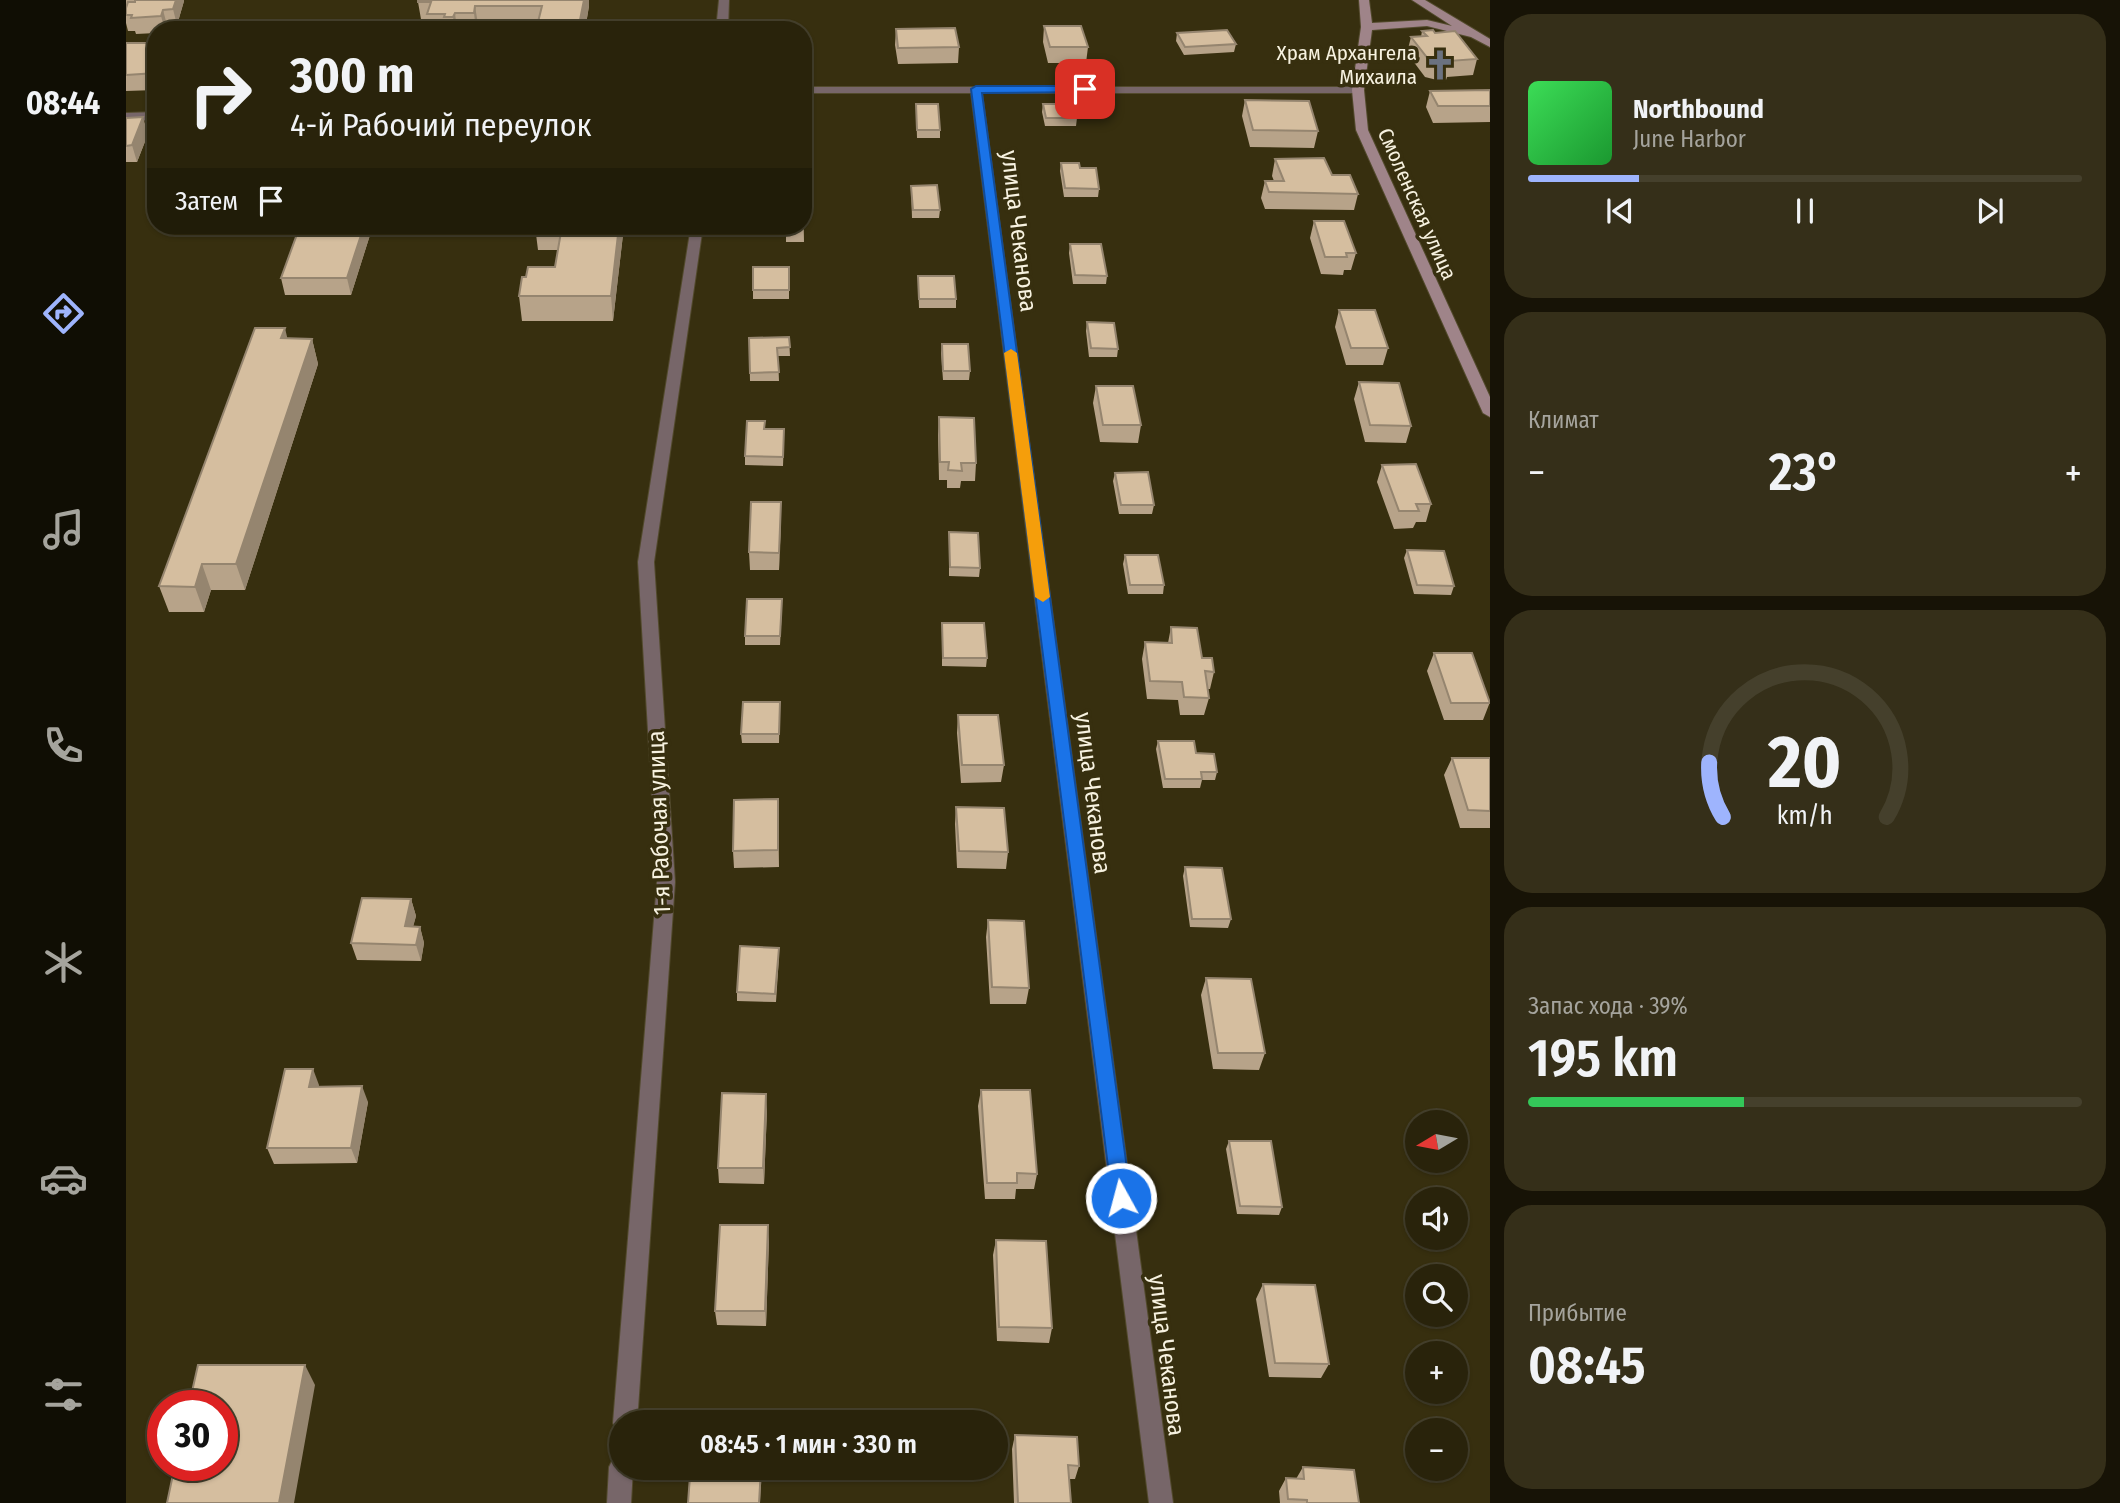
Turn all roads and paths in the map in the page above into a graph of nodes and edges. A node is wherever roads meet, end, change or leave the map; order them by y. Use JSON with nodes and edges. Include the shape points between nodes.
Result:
{"nodes":[{"id":1,"x":724,"y":0,"type":"edge"},
{"id":2,"x":1364,"y":0,"type":"edge"},
{"id":3,"x":1417,"y":0,"type":"edge"},
{"id":4,"x":723,"y":21,"type":"edge"},
{"id":5,"x":1367,"y":27,"type":"junction"},
{"id":6,"x":1471,"y":34,"type":"junction"},
{"id":7,"x":1490,"y":44,"type":"edge"},
{"id":8,"x":976,"y":89,"type":"junction"},
{"id":9,"x":812,"y":90,"type":"edge"},
{"id":10,"x":1358,"y":90,"type":"junction"},
{"id":11,"x":147,"y":116,"type":"edge"},
{"id":12,"x":126,"y":117,"type":"edge"},
{"id":13,"x":696,"y":235,"type":"edge"},
{"id":14,"x":1490,"y":413,"type":"edge"},
{"id":15,"x":626,"y":1410,"type":"edge"},
{"id":16,"x":620,"y":1480,"type":"edge"},
{"id":17,"x":619,"y":1503,"type":"edge"},
{"id":18,"x":1161,"y":1503,"type":"edge"}],
"edges":[{"from":1,"to":4,"type":"street"},
{"from":2,"to":5,"type":"street","name":"Смоленская улица"},
{"from":3,"to":6,"type":"street"},
{"from":5,"to":6,"type":"street","via":[[1427,23]]},
{"from":5,"to":10,"type":"street","name":"Смоленская улица"},
{"from":6,"to":7,"type":"street"},
{"from":8,"to":9,"type":"street"},
{"from":8,"to":10,"type":"street"},
{"from":8,"to":18,"type":"street","name":"улица Чеканова"},
{"from":10,"to":14,"type":"street","name":"Смоленская улица","via":[[1362,130]]},
{"from":11,"to":12,"type":"street"},
{"from":13,"to":15,"type":"street","name":"1-я Рабочая улица","via":[[646,562],[666,881]]},
{"from":16,"to":17,"type":"street"}]}
